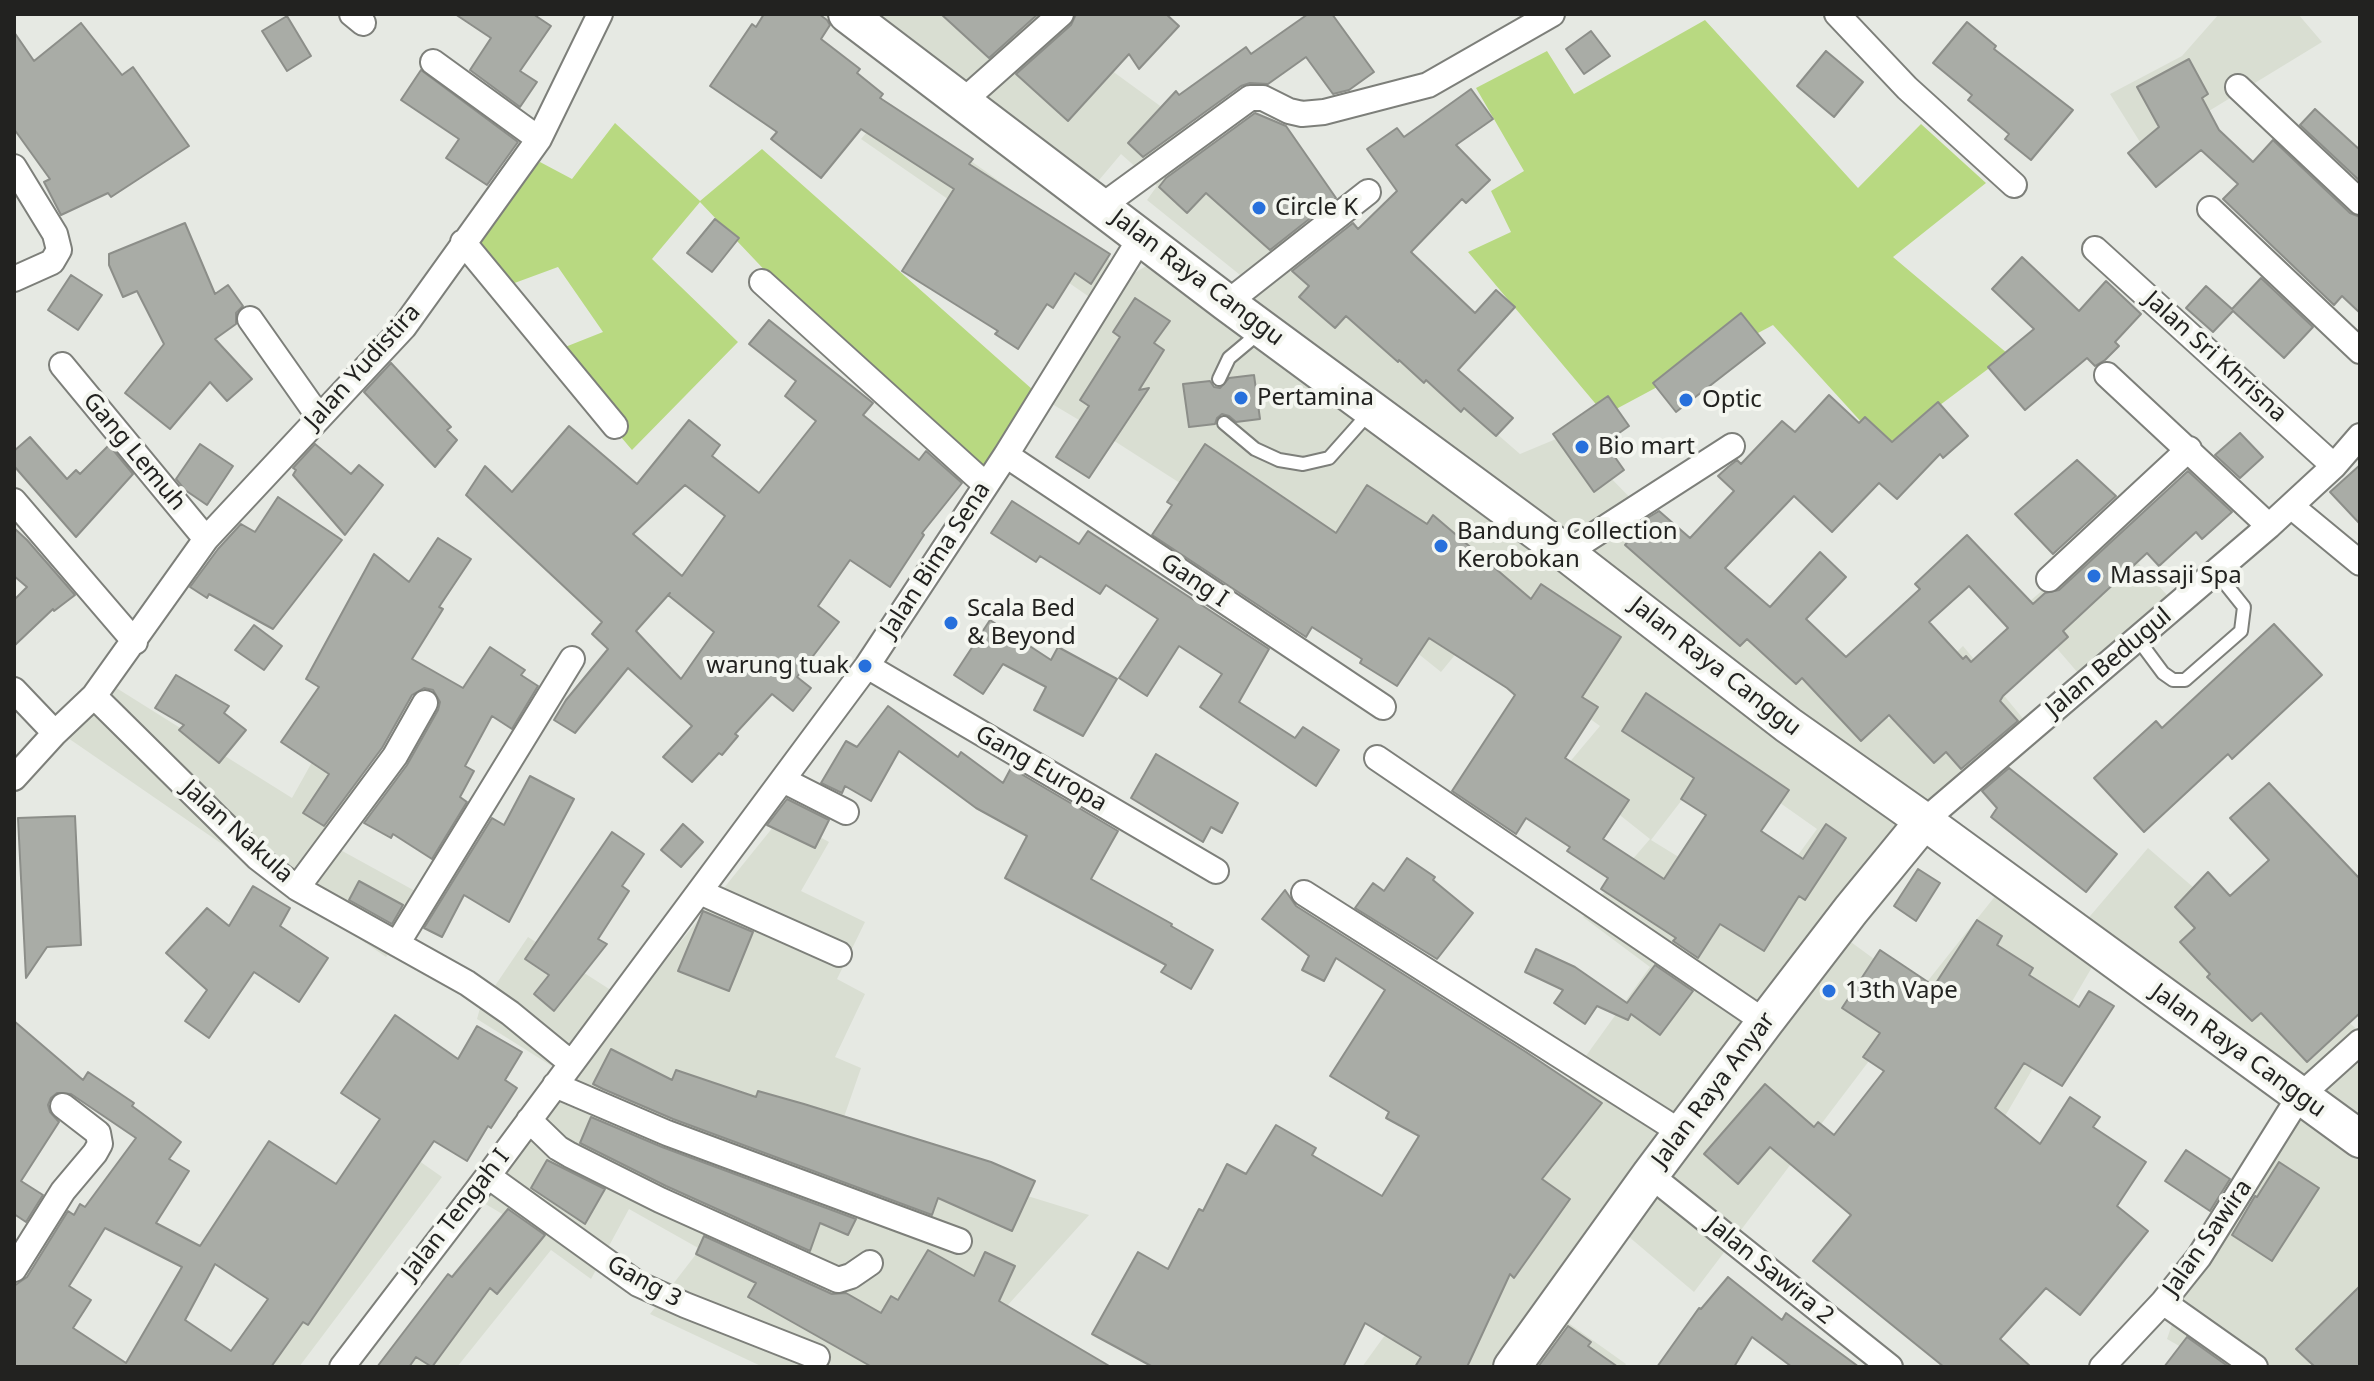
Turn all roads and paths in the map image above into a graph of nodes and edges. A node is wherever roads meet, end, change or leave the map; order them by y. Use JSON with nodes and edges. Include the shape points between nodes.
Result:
{"nodes":[{"id":1,"x":600,"y":14,"type":"edge"},
{"id":2,"x":847,"y":14,"type":"edge"},
{"id":3,"x":1061,"y":14,"type":"edge"},
{"id":4,"x":1552,"y":14,"type":"edge"},
{"id":5,"x":1837,"y":14,"type":"edge"},
{"id":6,"x":433,"y":62,"type":"dead end"},
{"id":7,"x":2238,"y":87,"type":"dead end"},
{"id":8,"x":961,"y":103,"type":"junction"},
{"id":9,"x":539,"y":139,"type":"junction"},
{"id":10,"x":14,"y":167,"type":"edge"},
{"id":11,"x":2014,"y":185,"type":"dead end"},
{"id":12,"x":1368,"y":192,"type":"dead end"},
{"id":13,"x":2360,"y":202,"type":"edge"},
{"id":14,"x":1102,"y":206,"type":"junction"},
{"id":15,"x":2210,"y":209,"type":"dead end"},
{"id":16,"x":1141,"y":237,"type":"junction"},
{"id":17,"x":463,"y":242,"type":"junction"},
{"id":18,"x":2095,"y":249,"type":"dead end"},
{"id":19,"x":14,"y":279,"type":"edge"},
{"id":20,"x":762,"y":282,"type":"dead end"},
{"id":21,"x":1227,"y":303,"type":"junction"},
{"id":22,"x":250,"y":319,"type":"dead end"},
{"id":23,"x":1263,"y":329,"type":"junction"},
{"id":24,"x":2360,"y":351,"type":"edge"},
{"id":25,"x":62,"y":365,"type":"dead end"},
{"id":26,"x":2107,"y":375,"type":"dead end"},
{"id":27,"x":1219,"y":379,"type":"dead end"},
{"id":28,"x":1371,"y":410,"type":"junction"},
{"id":29,"x":319,"y":417,"type":"junction"},
{"id":30,"x":1224,"y":423,"type":"dead end"},
{"id":31,"x":615,"y":426,"type":"dead end"},
{"id":32,"x":2358,"y":442,"type":"edge"},
{"id":33,"x":1732,"y":446,"type":"dead end"},
{"id":34,"x":2189,"y":449,"type":"junction"},
{"id":35,"x":1006,"y":455,"type":"junction"},
{"id":36,"x":2334,"y":466,"type":"junction"},
{"id":37,"x":986,"y":485,"type":"junction"},
{"id":38,"x":14,"y":501,"type":"edge"},
{"id":39,"x":2291,"y":506,"type":"junction"},
{"id":40,"x":2269,"y":526,"type":"junction"},
{"id":41,"x":206,"y":539,"type":"junction"},
{"id":42,"x":1566,"y":553,"type":"junction"},
{"id":43,"x":2360,"y":563,"type":"edge"},
{"id":44,"x":2216,"y":572,"type":"junction"},
{"id":45,"x":2049,"y":579,"type":"dead end"},
{"id":46,"x":2137,"y":638,"type":"junction"},
{"id":47,"x":135,"y":642,"type":"junction"},
{"id":48,"x":572,"y":659,"type":"dead end"},
{"id":49,"x":867,"y":666,"type":"junction"},
{"id":50,"x":14,"y":690,"type":"edge"},
{"id":51,"x":94,"y":696,"type":"junction"},
{"id":52,"x":425,"y":703,"type":"dead end"},
{"id":53,"x":1383,"y":707,"type":"dead end"},
{"id":54,"x":55,"y":733,"type":"junction"},
{"id":55,"x":1377,"y":758,"type":"dead end"},
{"id":56,"x":14,"y":778,"type":"edge"},
{"id":57,"x":783,"y":780,"type":"junction"},
{"id":58,"x":846,"y":812,"type":"dead end"},
{"id":59,"x":1924,"y":821,"type":"junction"},
{"id":60,"x":1216,"y":871,"type":"dead end"},
{"id":61,"x":297,"y":888,"type":"junction"},
{"id":62,"x":700,"y":892,"type":"junction"},
{"id":63,"x":1304,"y":893,"type":"dead end"},
{"id":64,"x":397,"y":944,"type":"junction"},
{"id":65,"x":839,"y":954,"type":"dead end"},
{"id":66,"x":1765,"y":1022,"type":"junction"},
{"id":67,"x":2360,"y":1042,"type":"edge"},
{"id":68,"x":571,"y":1063,"type":"junction"},
{"id":69,"x":555,"y":1085,"type":"junction"},
{"id":70,"x":2299,"y":1097,"type":"junction"},
{"id":71,"x":63,"y":1106,"type":"dead end"},
{"id":72,"x":529,"y":1120,"type":"junction"},
{"id":73,"x":1682,"y":1133,"type":"junction"},
{"id":74,"x":2360,"y":1139,"type":"edge"},
{"id":75,"x":1650,"y":1175,"type":"junction"},
{"id":76,"x":488,"y":1176,"type":"junction"},
{"id":77,"x":959,"y":1241,"type":"dead end"},
{"id":78,"x":870,"y":1263,"type":"dead end"},
{"id":79,"x":14,"y":1269,"type":"edge"},
{"id":80,"x":2163,"y":1302,"type":"junction"},
{"id":81,"x":817,"y":1357,"type":"dead end"},
{"id":82,"x":342,"y":1367,"type":"edge"},
{"id":83,"x":1512,"y":1367,"type":"edge"},
{"id":84,"x":1890,"y":1367,"type":"edge"},
{"id":85,"x":2102,"y":1367,"type":"edge"},
{"id":86,"x":2255,"y":1367,"type":"edge"}],
"edges":[{"from":1,"to":9,"type":"street","name":"Jalan Yudistira"},
{"from":2,"to":8,"type":"main road","name":"Jalan Raya Canggu"},
{"from":3,"to":8,"type":"street"},
{"from":4,"to":14,"type":"street","via":[[1428,85],[1302,114],[1250,98]]},
{"from":5,"to":11,"type":"street","via":[[1907,88]]},
{"from":6,"to":9,"type":"street"},
{"from":7,"to":13,"type":"street"},
{"from":8,"to":14,"type":"main road","name":"Jalan Raya Canggu"},
{"from":9,"to":17,"type":"street","name":"Jalan Yudistira"},
{"from":10,"to":19,"type":"street","via":[[55,234],[59,250],[52,262]]},
{"from":12,"to":21,"type":"street"},
{"from":14,"to":16,"type":"main road","name":"Jalan Raya Canggu"},
{"from":15,"to":24,"type":"street"},
{"from":16,"to":21,"type":"main road","name":"Jalan Raya Canggu"},
{"from":16,"to":35,"type":"street","name":"Jalan Bima Sena"},
{"from":17,"to":29,"type":"street","name":"Jalan Yudistira","via":[[404,327]]},
{"from":17,"to":31,"type":"street"},
{"from":18,"to":36,"type":"street","name":"Jalan Sri Khrisna"},
{"from":20,"to":37,"type":"street"},
{"from":21,"to":23,"type":"main road","name":"Jalan Raya Canggu"},
{"from":22,"to":29,"type":"street"},
{"from":23,"to":27,"type":"lane","via":[[1229,358]]},
{"from":23,"to":28,"type":"main road","name":"Jalan Raya Canggu"},
{"from":25,"to":41,"type":"street","name":"Gang Lemuh"},
{"from":26,"to":34,"type":"street"},
{"from":28,"to":30,"type":"lane","via":[[1329,458],[1303,464],[1255,449]]},
{"from":28,"to":42,"type":"main road","name":"Jalan Raya Canggu"},
{"from":29,"to":41,"type":"street","name":"Jalan Yudistira"},
{"from":32,"to":36,"type":"street","name":"Jalan Bedugul"},
{"from":33,"to":42,"type":"street"},
{"from":34,"to":40,"type":"street"},
{"from":34,"to":45,"type":"street"},
{"from":35,"to":37,"type":"street","name":"Jalan Bima Sena"},
{"from":35,"to":53,"type":"street","name":"Gang I"},
{"from":36,"to":39,"type":"street","name":"Jalan Bedugul"},
{"from":37,"to":49,"type":"street","name":"Jalan Bima Sena"},
{"from":38,"to":47,"type":"street"},
{"from":39,"to":40,"type":"street","name":"Jalan Bedugul"},
{"from":39,"to":43,"type":"street"},
{"from":40,"to":44,"type":"street","name":"Jalan Bedugul"},
{"from":41,"to":47,"type":"street","name":"Jalan Yudistira"},
{"from":42,"to":59,"type":"main road","name":"Jalan Raya Canggu","via":[[1788,725]]},
{"from":44,"to":46,"type":"street","name":"Jalan Bedugul"},
{"from":44,"to":46,"type":"lane","via":[[2244,607],[2241,631],[2185,680],[2163,673]]},
{"from":46,"to":59,"type":"street","name":"Jalan Bedugul"},
{"from":47,"to":51,"type":"street","name":"Jalan Yudistira"},
{"from":48,"to":64,"type":"street"},
{"from":49,"to":57,"type":"street","name":"Jalan Bima Sena"},
{"from":49,"to":60,"type":"street","name":"Gang Europa"},
{"from":50,"to":54,"type":"street"},
{"from":51,"to":54,"type":"street"},
{"from":51,"to":61,"type":"street","name":"Jalan Nakula","via":[[258,858]]},
{"from":52,"to":61,"type":"street","via":[[395,756]]},
{"from":54,"to":56,"type":"street"},
{"from":55,"to":66,"type":"street"},
{"from":57,"to":58,"type":"street"},
{"from":57,"to":62,"type":"street","name":"Jalan Bima Sena"},
{"from":59,"to":66,"type":"main road","name":"Jalan Raya Anyar"},
{"from":59,"to":70,"type":"main road","name":"Jalan Raya Canggu"},
{"from":61,"to":64,"type":"street","name":"Jalan Nakula"},
{"from":62,"to":65,"type":"street"},
{"from":62,"to":68,"type":"street","name":"Jalan Bima Sena"},
{"from":63,"to":73,"type":"street"},
{"from":64,"to":68,"type":"street","name":"Jalan Nakula","via":[[467,983]]},
{"from":66,"to":73,"type":"main road","name":"Jalan Raya Anyar"},
{"from":67,"to":70,"type":"street","name":"Jalan Sawira"},
{"from":68,"to":69,"type":"street","name":"Jalan Tengah I"},
{"from":69,"to":72,"type":"street","name":"Jalan Tengah I"},
{"from":69,"to":77,"type":"street","via":[[667,1133]]},
{"from":70,"to":74,"type":"main road","name":"Jalan Raya Canggu"},
{"from":70,"to":80,"type":"street","name":"Jalan Sawira","via":[[2228,1214]]},
{"from":71,"to":79,"type":"street","via":[[98,1133],[100,1144]]},
{"from":72,"to":76,"type":"street","name":"Jalan Tengah I"},
{"from":72,"to":78,"type":"street","via":[[570,1155],[838,1280]]},
{"from":73,"to":75,"type":"main road","name":"Jalan Raya Anyar"},
{"from":75,"to":83,"type":"main road","name":"Jalan Raya Anyar"},
{"from":75,"to":84,"type":"street","name":"Jalan Sawira 2"},
{"from":76,"to":81,"type":"street","name":"Gang 3","via":[[638,1284]]},
{"from":76,"to":82,"type":"street","name":"Jalan Tengah I"},
{"from":80,"to":85,"type":"street","name":"Jalan Sawira"},
{"from":80,"to":86,"type":"street"}]}
